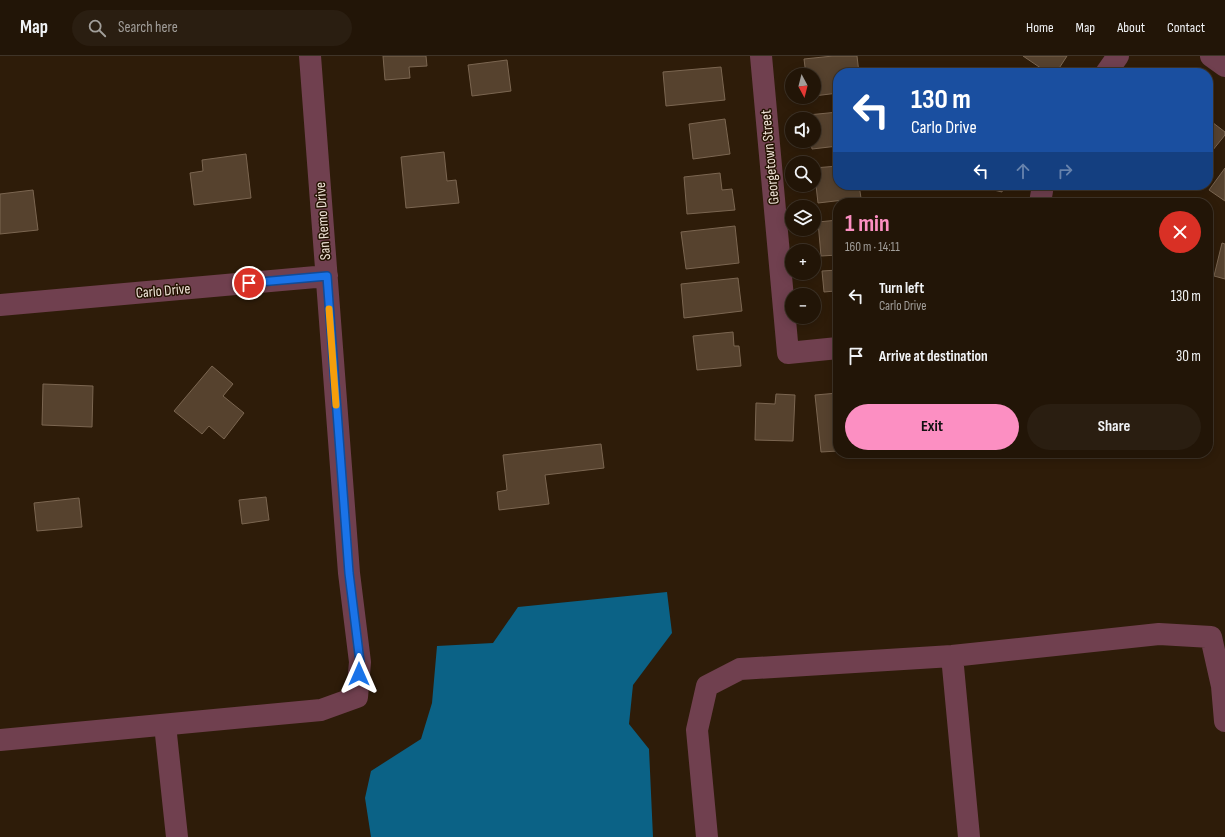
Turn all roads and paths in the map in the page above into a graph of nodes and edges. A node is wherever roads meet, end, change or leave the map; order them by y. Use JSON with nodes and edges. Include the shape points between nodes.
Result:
{"nodes":[{"id":1,"x":310,"y":56,"type":"edge"},
{"id":2,"x":760,"y":56,"type":"edge"},
{"id":3,"x":1118,"y":56,"type":"edge"},
{"id":4,"x":1212,"y":56,"type":"edge"},
{"id":5,"x":1225,"y":66,"type":"edge"},
{"id":6,"x":1110,"y":68,"type":"edge"},
{"id":7,"x":327,"y":276,"type":"junction"},
{"id":8,"x":0,"y":305,"type":"edge"},
{"id":9,"x":833,"y":348,"type":"edge"},
{"id":10,"x":952,"y":656,"type":"junction"},
{"id":11,"x":1225,"y":721,"type":"edge"},
{"id":12,"x":165,"y":725,"type":"junction"},
{"id":13,"x":0,"y":740,"type":"edge"},
{"id":14,"x":176,"y":837,"type":"edge"},
{"id":15,"x":707,"y":837,"type":"edge"},
{"id":16,"x":969,"y":837,"type":"edge"}],
"edges":[{"from":1,"to":7,"type":"street","name":"San Remo Drive"},
{"from":2,"to":9,"type":"street","name":"Georgetown Street","via":[[788,353]]},
{"from":3,"to":6,"type":"street"},
{"from":4,"to":5,"type":"street"},
{"from":7,"to":8,"type":"street","name":"Carlo Drive"},
{"from":7,"to":12,"type":"street","name":"San Remo Drive","via":[[349,573],[360,662],[357,697],[321,710]]},
{"from":10,"to":11,"type":"street","via":[[1159,634],[1211,637],[1222,686]]},
{"from":10,"to":15,"type":"street","via":[[740,669],[707,686],[698,730]]},
{"from":10,"to":16,"type":"street"},
{"from":12,"to":13,"type":"street"},
{"from":12,"to":14,"type":"street"}]}
